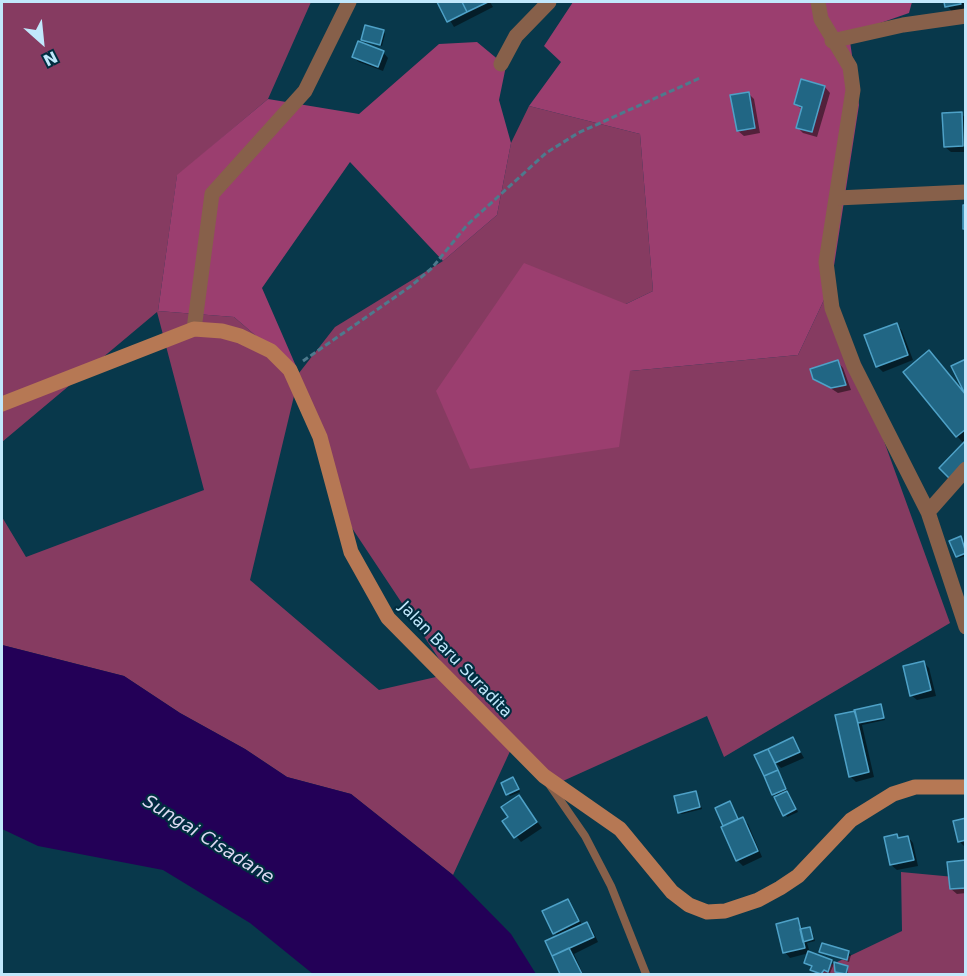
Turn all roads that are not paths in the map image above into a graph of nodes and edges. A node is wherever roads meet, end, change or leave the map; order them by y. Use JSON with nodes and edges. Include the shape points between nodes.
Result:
{"nodes":[{"id":1,"x":349,"y":2,"type":"edge"},
{"id":2,"x":549,"y":2,"type":"edge"},
{"id":3,"x":818,"y":2,"type":"edge"},
{"id":4,"x":966,"y":16,"type":"edge"},
{"id":5,"x":832,"y":41,"type":"junction"},
{"id":6,"x":501,"y":64,"type":"dead end"},
{"id":7,"x":966,"y":192,"type":"edge"},
{"id":8,"x":837,"y":198,"type":"junction"},
{"id":9,"x":194,"y":329,"type":"junction"},
{"id":10,"x":2,"y":404,"type":"edge"},
{"id":11,"x":966,"y":470,"type":"edge"},
{"id":12,"x":928,"y":512,"type":"junction"},
{"id":13,"x":966,"y":627,"type":"edge"},
{"id":14,"x":544,"y":776,"type":"junction"},
{"id":15,"x":966,"y":787,"type":"edge"},
{"id":16,"x":646,"y":975,"type":"edge"}],
"edges":[{"from":1,"to":9,"type":"street","via":[[305,91],[212,194]]},
{"from":2,"to":6,"type":"street","via":[[516,36]]},
{"from":3,"to":5,"type":"street","via":[[820,19]]},
{"from":4,"to":5,"type":"street"},
{"from":5,"to":8,"type":"street","via":[[845,55],[853,90]]},
{"from":7,"to":8,"type":"street"},
{"from":8,"to":12,"type":"street","via":[[826,262],[832,308],[854,366]]},
{"from":9,"to":10,"type":"main road","name":"Jalan Baru Suradita"},
{"from":9,"to":14,"type":"main road","name":"Jalan Baru Suradita","via":[[240,336],[271,351],[290,370],[320,437],[351,552],[388,618]]},
{"from":11,"to":12,"type":"street"},
{"from":12,"to":13,"type":"street"},
{"from":14,"to":15,"type":"main road","name":"Jalan Baru Suradita","via":[[620,829],[672,892],[707,912],[725,911],[780,888],[798,876],[851,820],[893,794],[915,787]]},
{"from":14,"to":16,"type":"lane","via":[[585,836],[611,886]]}]}
